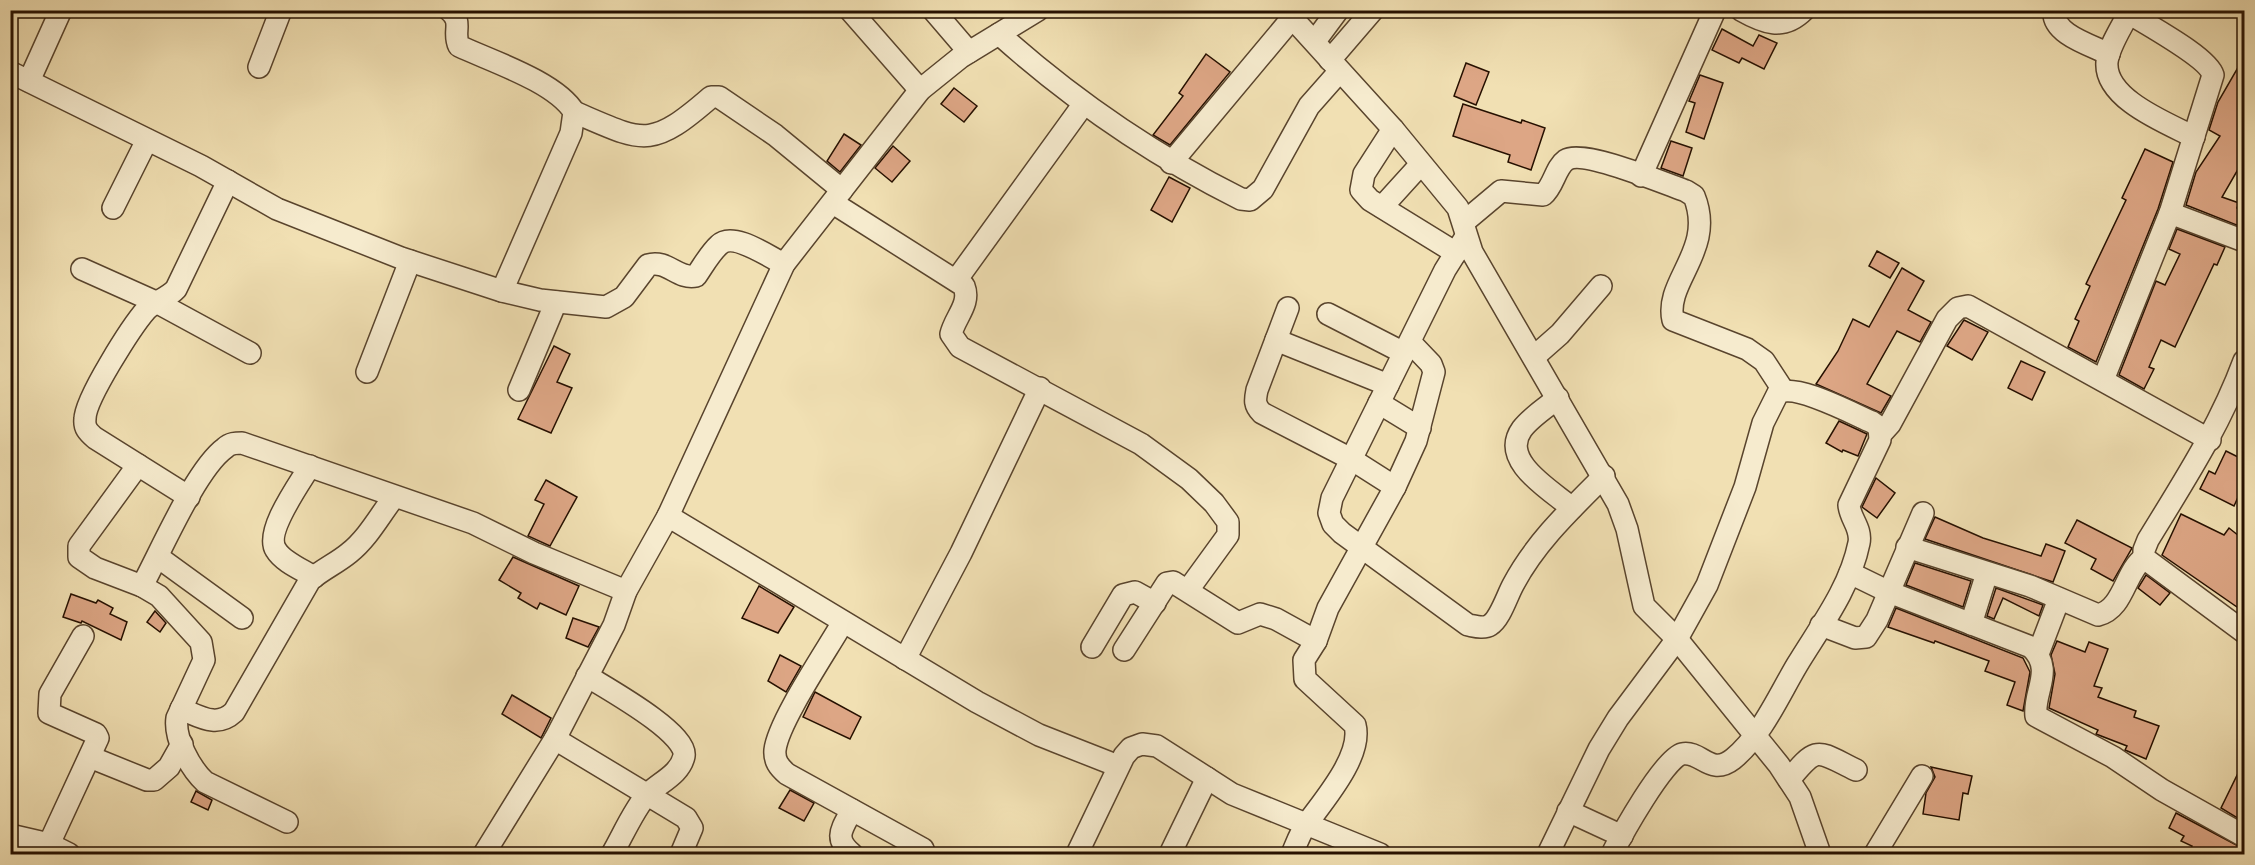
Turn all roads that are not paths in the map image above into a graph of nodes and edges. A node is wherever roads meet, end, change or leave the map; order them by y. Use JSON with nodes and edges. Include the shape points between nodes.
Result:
{"nodes":[{"id":1,"x":61,"y":10,"type":"edge"},
{"id":2,"x":281,"y":10,"type":"edge"},
{"id":3,"x":449,"y":10,"type":"edge"},
{"id":4,"x":850,"y":10,"type":"edge"},
{"id":5,"x":933,"y":10,"type":"edge"},
{"id":6,"x":1038,"y":10,"type":"edge"},
{"id":7,"x":1338,"y":10,"type":"edge"},
{"id":8,"x":1373,"y":10,"type":"edge"},
{"id":9,"x":1715,"y":10,"type":"edge"},
{"id":10,"x":1741,"y":10,"type":"edge"},
{"id":11,"x":1804,"y":10,"type":"edge"},
{"id":12,"x":2054,"y":10,"type":"edge"},
{"id":13,"x":2129,"y":12,"type":"edge"},
{"id":14,"x":1289,"y":14,"type":"edge"},
{"id":15,"x":999,"y":34,"type":"junction"},
{"id":16,"x":1315,"y":41,"type":"junction"},
{"id":17,"x":969,"y":52,"type":"junction"},
{"id":18,"x":2109,"y":54,"type":"junction"},
{"id":19,"x":1334,"y":66,"type":"junction"},
{"id":20,"x":259,"y":67,"type":"dead end"},
{"id":21,"x":17,"y":79,"type":"edge"},
{"id":22,"x":920,"y":90,"type":"junction"},
{"id":23,"x":1083,"y":105,"type":"junction"},
{"id":24,"x":574,"y":112,"type":"junction"},
{"id":25,"x":1393,"y":129,"type":"junction"},
{"id":26,"x":2194,"y":137,"type":"junction"},
{"id":27,"x":147,"y":140,"type":"junction"},
{"id":28,"x":1171,"y":163,"type":"junction"},
{"id":29,"x":1421,"y":164,"type":"junction"},
{"id":30,"x":1641,"y":176,"type":"junction"},
{"id":31,"x":228,"y":181,"type":"junction"},
{"id":32,"x":837,"y":196,"type":"junction"},
{"id":33,"x":1382,"y":207,"type":"junction"},
{"id":34,"x":113,"y":208,"type":"dead end"},
{"id":35,"x":2170,"y":213,"type":"junction"},
{"id":36,"x":1462,"y":238,"type":"junction"},
{"id":37,"x":2244,"y":240,"type":"edge"},
{"id":38,"x":410,"y":261,"type":"junction"},
{"id":39,"x":784,"y":264,"type":"junction"},
{"id":40,"x":82,"y":269,"type":"dead end"},
{"id":41,"x":957,"y":279,"type":"junction"},
{"id":42,"x":1601,"y":286,"type":"dead end"},
{"id":43,"x":502,"y":291,"type":"junction"},
{"id":44,"x":556,"y":302,"type":"junction"},
{"id":45,"x":158,"y":303,"type":"junction"},
{"id":46,"x":1288,"y":308,"type":"dead end"},
{"id":47,"x":1328,"y":314,"type":"dead end"},
{"id":48,"x":1276,"y":340,"type":"junction"},
{"id":49,"x":1407,"y":347,"type":"junction"},
{"id":50,"x":250,"y":353,"type":"dead end"},
{"id":51,"x":1535,"y":356,"type":"junction"},
{"id":52,"x":2244,"y":362,"type":"edge"},
{"id":53,"x":367,"y":372,"type":"dead end"},
{"id":54,"x":2103,"y":380,"type":"junction"},
{"id":55,"x":1040,"y":388,"type":"junction"},
{"id":56,"x":519,"y":390,"type":"dead end"},
{"id":57,"x":1783,"y":390,"type":"junction"},
{"id":58,"x":1384,"y":394,"type":"junction"},
{"id":59,"x":1558,"y":398,"type":"junction"},
{"id":60,"x":1420,"y":428,"type":"junction"},
{"id":61,"x":1881,"y":434,"type":"junction"},
{"id":62,"x":2210,"y":440,"type":"junction"},
{"id":63,"x":1351,"y":459,"type":"junction"},
{"id":64,"x":138,"y":465,"type":"junction"},
{"id":65,"x":310,"y":466,"type":"junction"},
{"id":66,"x":1604,"y":476,"type":"junction"},
{"id":67,"x":1395,"y":487,"type":"junction"},
{"id":68,"x":189,"y":497,"type":"junction"},
{"id":69,"x":394,"y":497,"type":"junction"},
{"id":70,"x":1572,"y":508,"type":"junction"},
{"id":71,"x":1923,"y":513,"type":"dead end"},
{"id":72,"x":668,"y":516,"type":"junction"},
{"id":73,"x":1907,"y":547,"type":"junction"},
{"id":74,"x":1359,"y":548,"type":"junction"},
{"id":75,"x":158,"y":557,"type":"junction"},
{"id":76,"x":2144,"y":558,"type":"junction"},
{"id":77,"x":1850,"y":573,"type":"junction"},
{"id":78,"x":1987,"y":573,"type":"junction"},
{"id":79,"x":314,"y":577,"type":"junction"},
{"id":80,"x":142,"y":586,"type":"junction"},
{"id":81,"x":1188,"y":590,"type":"junction"},
{"id":82,"x":626,"y":591,"type":"junction"},
{"id":83,"x":1889,"y":592,"type":"junction"},
{"id":84,"x":2059,"y":599,"type":"junction"},
{"id":85,"x":1155,"y":603,"type":"junction"},
{"id":86,"x":242,"y":618,"type":"dead end"},
{"id":87,"x":843,"y":622,"type":"junction"},
{"id":88,"x":1971,"y":624,"type":"junction"},
{"id":89,"x":1821,"y":625,"type":"junction"},
{"id":90,"x":2244,"y":632,"type":"edge"},
{"id":91,"x":83,"y":636,"type":"dead end"},
{"id":92,"x":1677,"y":639,"type":"junction"},
{"id":93,"x":1316,"y":641,"type":"junction"},
{"id":94,"x":1092,"y":647,"type":"dead end"},
{"id":95,"x":1124,"y":650,"type":"dead end"},
{"id":96,"x":2038,"y":654,"type":"junction"},
{"id":97,"x":905,"y":659,"type":"junction"},
{"id":98,"x":587,"y":676,"type":"junction"},
{"id":99,"x":181,"y":709,"type":"junction"},
{"id":100,"x":1755,"y":736,"type":"junction"},
{"id":101,"x":555,"y":739,"type":"junction"},
{"id":102,"x":182,"y":744,"type":"junction"},
{"id":103,"x":90,"y":757,"type":"junction"},
{"id":104,"x":1118,"y":766,"type":"junction"},
{"id":105,"x":1856,"y":770,"type":"dead end"},
{"id":106,"x":1922,"y":776,"type":"dead end"},
{"id":107,"x":1207,"y":778,"type":"junction"},
{"id":108,"x":1789,"y":780,"type":"junction"},
{"id":109,"x":647,"y":795,"type":"junction"},
{"id":110,"x":852,"y":810,"type":"junction"},
{"id":111,"x":1568,"y":811,"type":"junction"},
{"id":112,"x":287,"y":822,"type":"dead end"},
{"id":113,"x":1306,"y":825,"type":"junction"},
{"id":114,"x":10,"y":835,"type":"edge"},
{"id":115,"x":2244,"y":836,"type":"edge"},
{"id":116,"x":49,"y":844,"type":"junction"},
{"id":117,"x":925,"y":845,"type":"edge"},
{"id":118,"x":1617,"y":845,"type":"edge"},
{"id":119,"x":69,"y":855,"type":"edge"},
{"id":120,"x":484,"y":855,"type":"edge"},
{"id":121,"x":612,"y":855,"type":"edge"},
{"id":122,"x":681,"y":855,"type":"edge"},
{"id":123,"x":852,"y":855,"type":"edge"},
{"id":124,"x":1077,"y":855,"type":"edge"},
{"id":125,"x":1170,"y":855,"type":"edge"},
{"id":126,"x":1292,"y":855,"type":"edge"},
{"id":127,"x":1380,"y":855,"type":"edge"},
{"id":128,"x":1548,"y":855,"type":"edge"},
{"id":129,"x":1820,"y":855,"type":"edge"},
{"id":130,"x":1875,"y":855,"type":"edge"}],
"edges":[{"from":1,"to":21,"type":"street"},
{"from":2,"to":20,"type":"street"},
{"from":3,"to":24,"type":"street","via":[[459,23],[459,46],[549,89],[569,103]]},
{"from":4,"to":22,"type":"street"},
{"from":5,"to":17,"type":"street"},
{"from":6,"to":15,"type":"street"},
{"from":7,"to":16,"type":"street"},
{"from":8,"to":19,"type":"street"},
{"from":9,"to":30,"type":"street"},
{"from":10,"to":11,"type":"street","via":[[1771,24],[1796,19]]},
{"from":12,"to":18,"type":"street","via":[[2060,29]]},
{"from":13,"to":18,"type":"street"},
{"from":13,"to":26,"type":"street","via":[[2211,69],[2213,80]]},
{"from":14,"to":16,"type":"street"},
{"from":14,"to":28,"type":"street"},
{"from":15,"to":17,"type":"street"},
{"from":15,"to":23,"type":"street"},
{"from":16,"to":19,"type":"street"},
{"from":17,"to":22,"type":"street"},
{"from":18,"to":26,"type":"street","via":[[2109,77],[2115,88],[2137,107]]},
{"from":19,"to":25,"type":"street"},
{"from":19,"to":28,"type":"street","via":[[1257,197],[1241,199]]},
{"from":21,"to":27,"type":"street"},
{"from":22,"to":32,"type":"street"},
{"from":23,"to":28,"type":"street"},
{"from":23,"to":41,"type":"street"},
{"from":24,"to":32,"type":"street","via":[[627,135],[648,137],[664,133],[711,97],[719,97],[775,135]]},
{"from":24,"to":43,"type":"street","via":[[571,133]]},
{"from":25,"to":29,"type":"street"},
{"from":25,"to":33,"type":"street","via":[[1361,184],[1361,190]]},
{"from":26,"to":35,"type":"street"},
{"from":27,"to":31,"type":"street"},
{"from":27,"to":34,"type":"street"},
{"from":29,"to":33,"type":"street"},
{"from":29,"to":36,"type":"street","via":[[1458,208]]},
{"from":30,"to":36,"type":"street","via":[[1586,158],[1566,160],[1544,195],[1501,192]]},
{"from":30,"to":57,"type":"street","via":[[1694,196],[1700,212],[1697,243],[1674,300],[1673,320],[1747,349],[1764,361]]},
{"from":31,"to":38,"type":"street","via":[[287,213]]},
{"from":31,"to":45,"type":"street","via":[[176,289]]},
{"from":32,"to":39,"type":"street"},
{"from":32,"to":41,"type":"street"},
{"from":33,"to":36,"type":"street"},
{"from":35,"to":37,"type":"street"},
{"from":35,"to":54,"type":"street"},
{"from":36,"to":49,"type":"street"},
{"from":36,"to":51,"type":"street"},
{"from":38,"to":43,"type":"street"},
{"from":38,"to":53,"type":"street"},
{"from":39,"to":44,"type":"street","via":[[727,240],[719,244],[696,276],[684,276],[654,263],[643,268],[616,304],[596,307]]},
{"from":39,"to":72,"type":"street"},
{"from":40,"to":45,"type":"street"},
{"from":41,"to":55,"type":"street","via":[[968,294],[952,327],[953,342]]},
{"from":42,"to":51,"type":"street","via":[[1560,334]]},
{"from":43,"to":44,"type":"street"},
{"from":44,"to":56,"type":"street"},
{"from":45,"to":50,"type":"street"},
{"from":45,"to":64,"type":"street","via":[[139,320],[97,386],[84,420],[86,431]]},
{"from":46,"to":48,"type":"street"},
{"from":47,"to":49,"type":"street"},
{"from":48,"to":58,"type":"street"},
{"from":48,"to":63,"type":"street","via":[[1257,390],[1257,408]]},
{"from":49,"to":58,"type":"street"},
{"from":49,"to":60,"type":"street","via":[[1431,364],[1434,372]]},
{"from":51,"to":59,"type":"street"},
{"from":52,"to":62,"type":"street","via":[[2229,404]]},
{"from":54,"to":61,"type":"street","via":[[1980,310],[1958,308],[1947,319]]},
{"from":54,"to":62,"type":"street"},
{"from":55,"to":81,"type":"street","via":[[1167,462],[1214,503],[1228,522],[1228,536]]},
{"from":55,"to":97,"type":"street"},
{"from":57,"to":61,"type":"street","via":[[1800,392],[1872,422]]},
{"from":57,"to":92,"type":"street","via":[[1774,398],[1763,423],[1722,552]]},
{"from":58,"to":60,"type":"street"},
{"from":58,"to":63,"type":"street"},
{"from":59,"to":66,"type":"street"},
{"from":59,"to":70,"type":"street","via":[[1523,428],[1515,448],[1530,472]]},
{"from":60,"to":67,"type":"street"},
{"from":61,"to":77,"type":"street","via":[[1849,505],[1860,532]]},
{"from":62,"to":76,"type":"street","via":[[2148,540]]},
{"from":63,"to":67,"type":"street"},
{"from":63,"to":74,"type":"street","via":[[1329,513],[1333,524]]},
{"from":64,"to":68,"type":"street"},
{"from":64,"to":80,"type":"street","via":[[79,546],[78,553],[82,561],[95,568]]},
{"from":65,"to":68,"type":"street","via":[[242,443],[232,444],[220,452]]},
{"from":65,"to":69,"type":"street"},
{"from":65,"to":79,"type":"street","via":[[276,524],[273,544],[280,556]]},
{"from":66,"to":70,"type":"street"},
{"from":66,"to":92,"type":"street","via":[[1627,529],[1644,606]]},
{"from":67,"to":74,"type":"street"},
{"from":68,"to":75,"type":"street"},
{"from":69,"to":79,"type":"street","via":[[348,554]]},
{"from":69,"to":82,"type":"street","via":[[473,523]]},
{"from":70,"to":74,"type":"street","via":[[1520,572],[1490,625],[1482,627],[1468,625]]},
{"from":71,"to":73,"type":"street"},
{"from":72,"to":82,"type":"street"},
{"from":72,"to":87,"type":"street"},
{"from":73,"to":78,"type":"street"},
{"from":73,"to":83,"type":"street"},
{"from":74,"to":93,"type":"street"},
{"from":75,"to":80,"type":"street"},
{"from":75,"to":86,"type":"street"},
{"from":76,"to":84,"type":"street","via":[[2104,613],[2089,613]]},
{"from":76,"to":90,"type":"street"},
{"from":77,"to":83,"type":"street"},
{"from":77,"to":89,"type":"street"},
{"from":78,"to":84,"type":"street"},
{"from":78,"to":88,"type":"street"},
{"from":79,"to":99,"type":"street","via":[[226,719],[217,721]]},
{"from":80,"to":99,"type":"street","via":[[159,596],[201,642],[204,651],[200,672]]},
{"from":81,"to":85,"type":"street","via":[[1179,583],[1167,584]]},
{"from":81,"to":93,"type":"street","via":[[1238,623],[1260,614]]},
{"from":82,"to":98,"type":"street","via":[[614,625]]},
{"from":83,"to":88,"type":"street"},
{"from":83,"to":89,"type":"street","via":[[1866,637],[1855,638]]},
{"from":84,"to":96,"type":"street"},
{"from":85,"to":94,"type":"street","via":[[1135,592],[1123,594]]},
{"from":85,"to":95,"type":"street"},
{"from":87,"to":97,"type":"street"},
{"from":87,"to":110,"type":"street","via":[[785,722],[775,758],[787,774]]},
{"from":88,"to":96,"type":"street","via":[[2031,647]]},
{"from":89,"to":100,"type":"street"},
{"from":91,"to":103,"type":"street","via":[[50,694],[48,706],[53,716],[96,734],[97,743]]},
{"from":92,"to":100,"type":"street"},
{"from":92,"to":111,"type":"street","via":[[1618,718]]},
{"from":93,"to":113,"type":"street","via":[[1304,660],[1305,679],[1355,725],[1357,734],[1342,772],[1322,807]]},
{"from":96,"to":115,"type":"street","via":[[2043,678],[2036,716]]},
{"from":97,"to":104,"type":"street","via":[[1039,735]]},
{"from":98,"to":101,"type":"street"},
{"from":98,"to":109,"type":"street","via":[[669,729],[682,744],[684,755],[677,768]]},
{"from":99,"to":102,"type":"street","via":[[175,727]]},
{"from":100,"to":108,"type":"street"},
{"from":100,"to":118,"type":"street","via":[[1731,760],[1720,765],[1690,754],[1672,760]]},
{"from":101,"to":109,"type":"street"},
{"from":101,"to":120,"type":"street"},
{"from":102,"to":103,"type":"street","via":[[169,767],[154,780]]},
{"from":102,"to":112,"type":"street","via":[[196,774],[205,782]]},
{"from":103,"to":116,"type":"street"},
{"from":104,"to":107,"type":"street","via":[[1131,748],[1142,744],[1157,746]]},
{"from":104,"to":124,"type":"street"},
{"from":105,"to":108,"type":"street","via":[[1826,755],[1815,754]]},
{"from":106,"to":130,"type":"street"},
{"from":107,"to":113,"type":"street","via":[[1232,794]]},
{"from":107,"to":125,"type":"street"},
{"from":108,"to":129,"type":"street","via":[[1800,797]]},
{"from":109,"to":121,"type":"street"},
{"from":109,"to":122,"type":"street","via":[[686,819],[692,828]]},
{"from":110,"to":117,"type":"street"},
{"from":110,"to":123,"type":"street","via":[[840,840]]},
{"from":111,"to":118,"type":"street"},
{"from":111,"to":128,"type":"street"},
{"from":113,"to":126,"type":"street"},
{"from":113,"to":127,"type":"street"},
{"from":114,"to":116,"type":"street"},
{"from":116,"to":119,"type":"street"}]}
